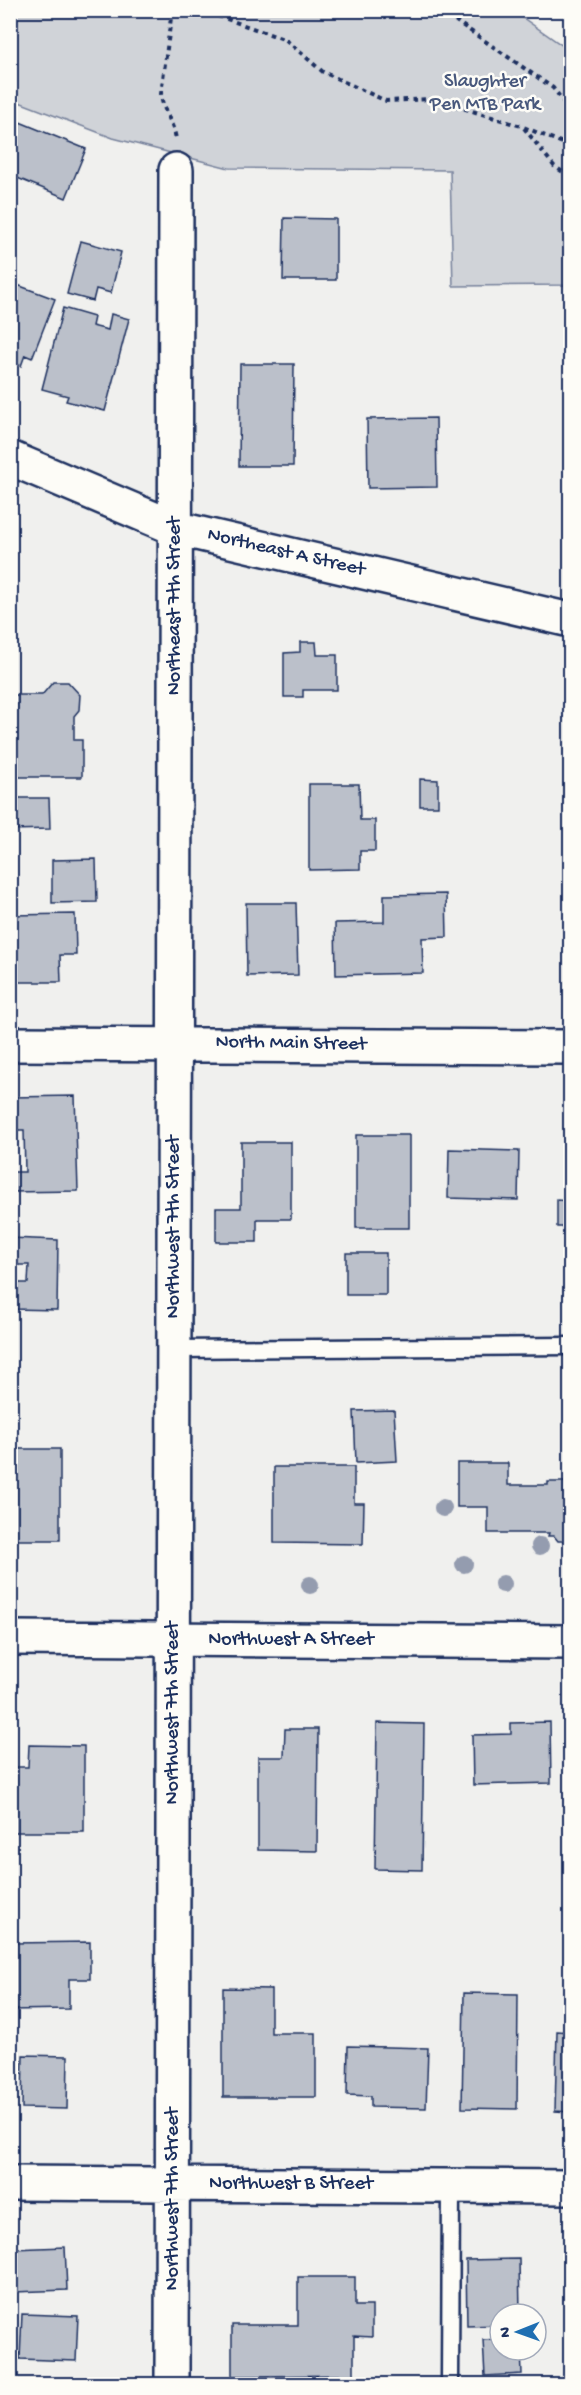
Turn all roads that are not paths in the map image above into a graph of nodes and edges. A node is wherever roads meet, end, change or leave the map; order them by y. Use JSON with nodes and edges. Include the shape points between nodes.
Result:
{"nodes":[{"id":1,"x":176,"y":170,"type":"road end"},
{"id":2,"x":10,"y":458,"type":"edge"},
{"id":3,"x":176,"y":528,"type":"junction"},
{"id":4,"x":570,"y":620,"type":"edge"},
{"id":5,"x":174,"y":1042,"type":"junction"},
{"id":6,"x":10,"y":1044,"type":"edge"},
{"id":7,"x":570,"y":1047,"type":"edge"},
{"id":8,"x":570,"y":1346,"type":"edge"},
{"id":9,"x":174,"y":1349,"type":"junction"},
{"id":10,"x":10,"y":1638,"type":"edge"},
{"id":11,"x":173,"y":1639,"type":"junction"},
{"id":12,"x":570,"y":1642,"type":"edge"},
{"id":13,"x":10,"y":2183,"type":"edge"},
{"id":14,"x":172,"y":2183,"type":"junction"},
{"id":15,"x":451,"y":2186,"type":"junction"},
{"id":16,"x":570,"y":2187,"type":"edge"},
{"id":17,"x":172,"y":2385,"type":"edge"},
{"id":18,"x":450,"y":2385,"type":"edge"}],
"edges":[{"from":1,"to":3,"type":"street","name":"Northeast 7th Street"},
{"from":2,"to":3,"type":"street","name":"Northeast A Street"},
{"from":3,"to":4,"type":"street","name":"Northeast A Street"},
{"from":3,"to":5,"type":"street","name":"Northeast 7th Street"},
{"from":5,"to":6,"type":"street","name":"North Main Street"},
{"from":5,"to":7,"type":"street","name":"North Main Street"},
{"from":5,"to":9,"type":"street","name":"Northwest 7th Street"},
{"from":8,"to":9,"type":"lane"},
{"from":9,"to":11,"type":"street","name":"Northwest 7th Street"},
{"from":10,"to":11,"type":"street","name":"Northwest A Street"},
{"from":11,"to":12,"type":"street","name":"Northwest A Street"},
{"from":11,"to":14,"type":"street","name":"Northwest 7th Street"},
{"from":13,"to":14,"type":"street","name":"Northwest B Street"},
{"from":14,"to":15,"type":"street","name":"Northwest B Street"},
{"from":14,"to":17,"type":"street","name":"Northwest 7th Street"},
{"from":15,"to":16,"type":"street","name":"Northwest B Street"},
{"from":15,"to":18,"type":"lane"}]}
